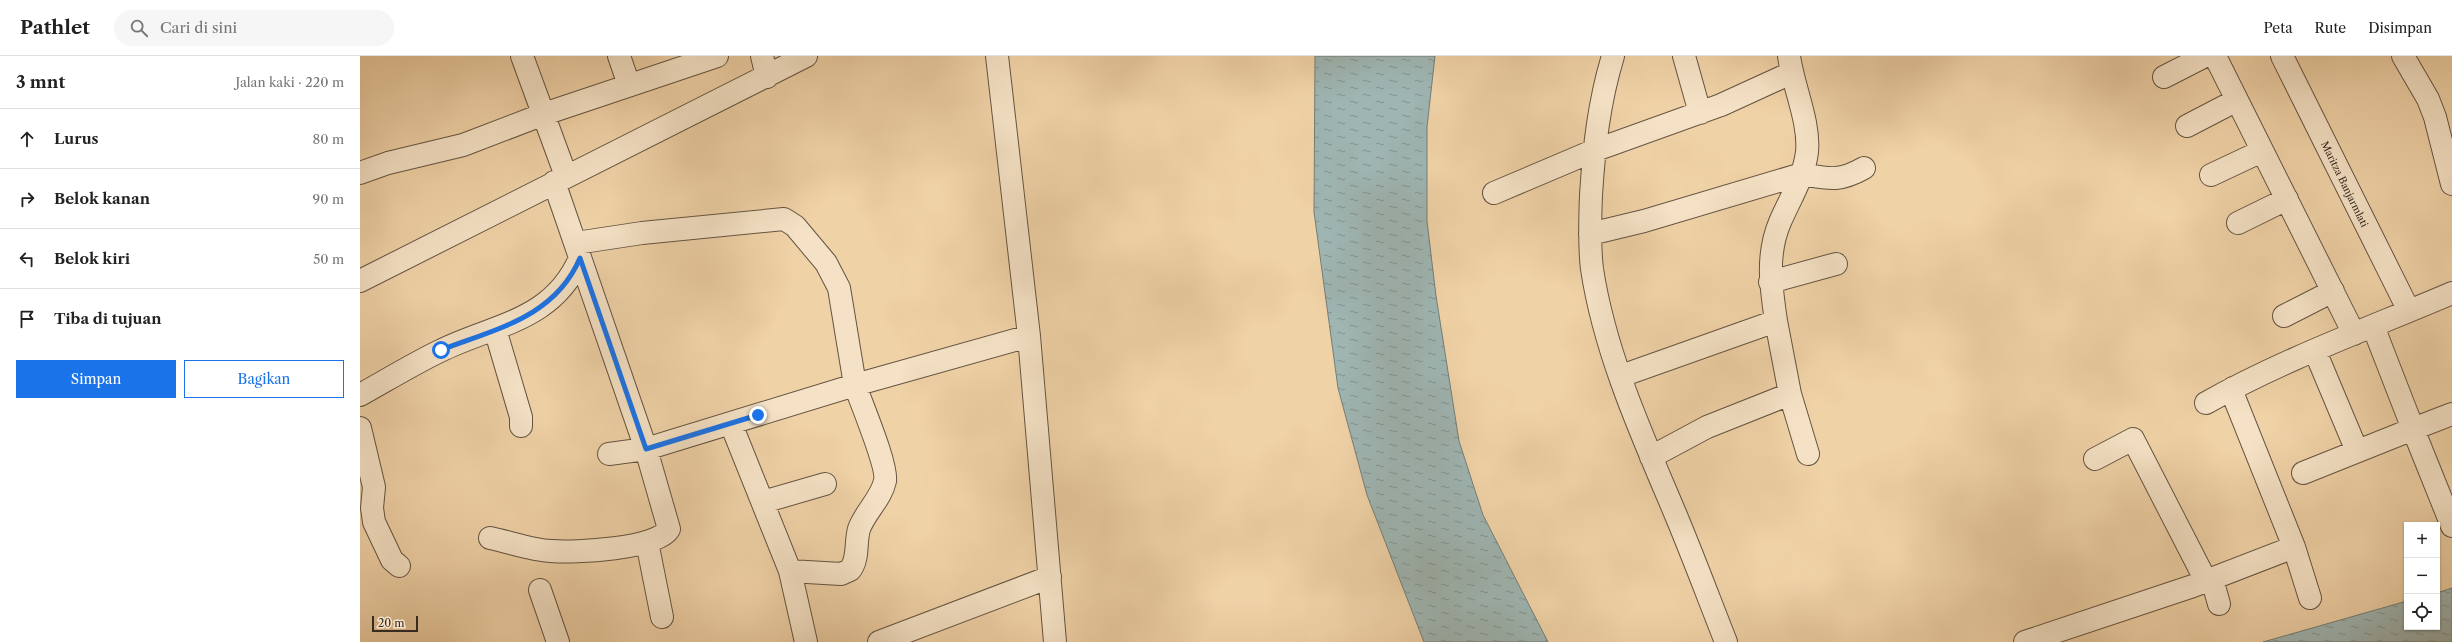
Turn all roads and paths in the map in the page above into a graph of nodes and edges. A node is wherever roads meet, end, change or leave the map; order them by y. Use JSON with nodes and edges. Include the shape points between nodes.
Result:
{"nodes":[{"id":1,"x":522,"y":56,"type":"edge"},
{"id":2,"x":619,"y":56,"type":"edge"},
{"id":3,"x":717,"y":56,"type":"edge"},
{"id":4,"x":762,"y":56,"type":"edge"},
{"id":5,"x":806,"y":56,"type":"edge"},
{"id":6,"x":997,"y":56,"type":"edge"},
{"id":7,"x":1613,"y":56,"type":"edge"},
{"id":8,"x":1684,"y":56,"type":"edge"},
{"id":9,"x":2204,"y":56,"type":"edge"},
{"id":10,"x":2215,"y":56,"type":"edge"},
{"id":11,"x":2282,"y":56,"type":"edge"},
{"id":12,"x":2403,"y":56,"type":"edge"},
{"id":13,"x":1790,"y":65,"type":"edge"},
{"id":14,"x":767,"y":77,"type":"junction"},
{"id":15,"x":2164,"y":78,"type":"dead end"},
{"id":16,"x":629,"y":86,"type":"junction"},
{"id":17,"x":2237,"y":100,"type":"junction"},
{"id":18,"x":1700,"y":112,"type":"junction"},
{"id":19,"x":544,"y":114,"type":"junction"},
{"id":20,"x":2187,"y":126,"type":"dead end"},
{"id":21,"x":1594,"y":151,"type":"junction"},
{"id":22,"x":2262,"y":151,"type":"junction"},
{"id":23,"x":1864,"y":168,"type":"dead end"},
{"id":24,"x":360,"y":174,"type":"edge"},
{"id":25,"x":1802,"y":174,"type":"junction"},
{"id":26,"x":2211,"y":175,"type":"dead end"},
{"id":27,"x":560,"y":179,"type":"junction"},
{"id":28,"x":2452,"y":184,"type":"edge"},
{"id":29,"x":1494,"y":193,"type":"dead end"},
{"id":30,"x":2287,"y":199,"type":"junction"},
{"id":31,"x":2238,"y":223,"type":"dead end"},
{"id":32,"x":1590,"y":234,"type":"junction"},
{"id":33,"x":578,"y":251,"type":"junction"},
{"id":34,"x":1836,"y":264,"type":"dead end"},
{"id":35,"x":360,"y":281,"type":"edge"},
{"id":36,"x":1770,"y":282,"type":"junction"},
{"id":37,"x":2333,"y":291,"type":"junction"},
{"id":38,"x":2452,"y":293,"type":"edge"},
{"id":39,"x":2409,"y":311,"type":"junction"},
{"id":40,"x":2284,"y":316,"type":"dead end"},
{"id":41,"x":1776,"y":321,"type":"junction"},
{"id":42,"x":494,"y":329,"type":"junction"},
{"id":43,"x":2364,"y":330,"type":"junction"},
{"id":44,"x":1029,"y":336,"type":"junction"},
{"id":45,"x":2315,"y":351,"type":"junction"},
{"id":46,"x":1621,"y":376,"type":"junction"},
{"id":47,"x":855,"y":385,"type":"junction"},
{"id":48,"x":2233,"y":388,"type":"junction"},
{"id":49,"x":1790,"y":394,"type":"junction"},
{"id":50,"x":360,"y":395,"type":"edge"},
{"id":51,"x":2206,"y":403,"type":"dead end"},
{"id":52,"x":2452,"y":414,"type":"edge"},
{"id":53,"x":731,"y":424,"type":"junction"},
{"id":54,"x":520,"y":426,"type":"dead end"},
{"id":55,"x":360,"y":428,"type":"edge"},
{"id":56,"x":2413,"y":429,"type":"junction"},
{"id":57,"x":646,"y":449,"type":"junction"},
{"id":58,"x":2357,"y":451,"type":"junction"},
{"id":59,"x":609,"y":454,"type":"dead end"},
{"id":60,"x":1808,"y":454,"type":"dead end"},
{"id":61,"x":1651,"y":457,"type":"junction"},
{"id":62,"x":2095,"y":459,"type":"dead end"},
{"id":63,"x":2302,"y":473,"type":"dead end"},
{"id":64,"x":825,"y":484,"type":"dead end"},
{"id":65,"x":763,"y":502,"type":"junction"},
{"id":66,"x":2452,"y":526,"type":"edge"},
{"id":67,"x":490,"y":538,"type":"dead end"},
{"id":68,"x":647,"y":542,"type":"junction"},
{"id":69,"x":2294,"y":547,"type":"junction"},
{"id":70,"x":399,"y":566,"type":"dead end"},
{"id":71,"x":790,"y":571,"type":"junction"},
{"id":72,"x":1050,"y":577,"type":"junction"},
{"id":73,"x":2209,"y":580,"type":"junction"},
{"id":74,"x":540,"y":590,"type":"dead end"},
{"id":75,"x":2310,"y":598,"type":"dead end"},
{"id":76,"x":2219,"y":604,"type":"dead end"},
{"id":77,"x":662,"y":617,"type":"dead end"},
{"id":78,"x":558,"y":642,"type":"edge"},
{"id":79,"x":806,"y":642,"type":"edge"},
{"id":80,"x":879,"y":642,"type":"edge"},
{"id":81,"x":1055,"y":642,"type":"edge"},
{"id":82,"x":1726,"y":642,"type":"edge"},
{"id":83,"x":2025,"y":642,"type":"edge"}],
"edges":[{"from":1,"to":19,"type":"street"},
{"from":2,"to":16,"type":"street"},
{"from":3,"to":16,"type":"street"},
{"from":4,"to":14,"type":"street"},
{"from":5,"to":14,"type":"street"},
{"from":6,"to":44,"type":"street"},
{"from":7,"to":21,"type":"street","via":[[1603,90]]},
{"from":8,"to":18,"type":"street"},
{"from":9,"to":15,"type":"street"},
{"from":10,"to":17,"type":"street"},
{"from":11,"to":39,"type":"street","name":"Maritza Banjarmlati"},
{"from":12,"to":28,"type":"street","via":[[2428,99],[2435,117]]},
{"from":13,"to":18,"type":"street"},
{"from":13,"to":25,"type":"street","via":[[1802,109],[1807,150]]},
{"from":14,"to":27,"type":"street"},
{"from":16,"to":19,"type":"street"},
{"from":17,"to":20,"type":"street"},
{"from":17,"to":22,"type":"street"},
{"from":18,"to":21,"type":"street"},
{"from":19,"to":24,"type":"street","via":[[463,145],[388,163]]},
{"from":19,"to":27,"type":"street"},
{"from":21,"to":29,"type":"street"},
{"from":21,"to":32,"type":"street"},
{"from":22,"to":26,"type":"street"},
{"from":22,"to":30,"type":"street"},
{"from":23,"to":25,"type":"street","via":[[1846,179]]},
{"from":25,"to":32,"type":"street","via":[[1644,221]]},
{"from":25,"to":36,"type":"street","via":[[1776,236],[1770,257]]},
{"from":27,"to":33,"type":"street"},
{"from":27,"to":35,"type":"street"},
{"from":30,"to":31,"type":"street"},
{"from":30,"to":37,"type":"street"},
{"from":32,"to":46,"type":"street","via":[[1592,268],[1600,308]]},
{"from":33,"to":42,"type":"street","via":[[574,273],[546,304],[525,318]]},
{"from":33,"to":47,"type":"street","via":[[642,233],[784,219],[795,226],[826,263],[839,288]]},
{"from":33,"to":57,"type":"street"},
{"from":34,"to":36,"type":"street"},
{"from":36,"to":41,"type":"street"},
{"from":37,"to":40,"type":"street"},
{"from":37,"to":43,"type":"street"},
{"from":38,"to":39,"type":"street"},
{"from":39,"to":43,"type":"street"},
{"from":41,"to":46,"type":"street"},
{"from":41,"to":49,"type":"street"},
{"from":42,"to":50,"type":"street","via":[[441,350]]},
{"from":42,"to":54,"type":"street","via":[[521,417]]},
{"from":43,"to":45,"type":"street"},
{"from":43,"to":56,"type":"street"},
{"from":44,"to":47,"type":"street"},
{"from":44,"to":72,"type":"street"},
{"from":45,"to":48,"type":"street"},
{"from":45,"to":58,"type":"street"},
{"from":46,"to":61,"type":"street"},
{"from":47,"to":53,"type":"street"},
{"from":47,"to":71,"type":"street","via":[[882,463],[885,480],[878,497],[864,518],[857,536],[855,558],[850,570],[841,574]]},
{"from":48,"to":51,"type":"street"},
{"from":48,"to":69,"type":"street","via":[[2234,398]]},
{"from":49,"to":60,"type":"street"},
{"from":49,"to":61,"type":"street","via":[[1707,427]]},
{"from":52,"to":56,"type":"street"},
{"from":53,"to":57,"type":"street"},
{"from":53,"to":65,"type":"street"},
{"from":55,"to":70,"type":"street","via":[[374,487],[374,522],[392,560]]},
{"from":56,"to":58,"type":"street"},
{"from":56,"to":66,"type":"street"},
{"from":57,"to":59,"type":"street"},
{"from":57,"to":68,"type":"street","via":[[669,528],[659,538]]},
{"from":58,"to":63,"type":"street"},
{"from":61,"to":82,"type":"street"},
{"from":62,"to":73,"type":"street","via":[[2133,439]]},
{"from":64,"to":65,"type":"street"},
{"from":65,"to":71,"type":"street"},
{"from":67,"to":68,"type":"street","via":[[550,551],[600,550]]},
{"from":68,"to":77,"type":"street"},
{"from":69,"to":73,"type":"street"},
{"from":69,"to":75,"type":"street"},
{"from":71,"to":79,"type":"street"},
{"from":72,"to":80,"type":"street"},
{"from":72,"to":81,"type":"street"},
{"from":73,"to":76,"type":"street"},
{"from":73,"to":83,"type":"street"},
{"from":74,"to":78,"type":"street"}]}
